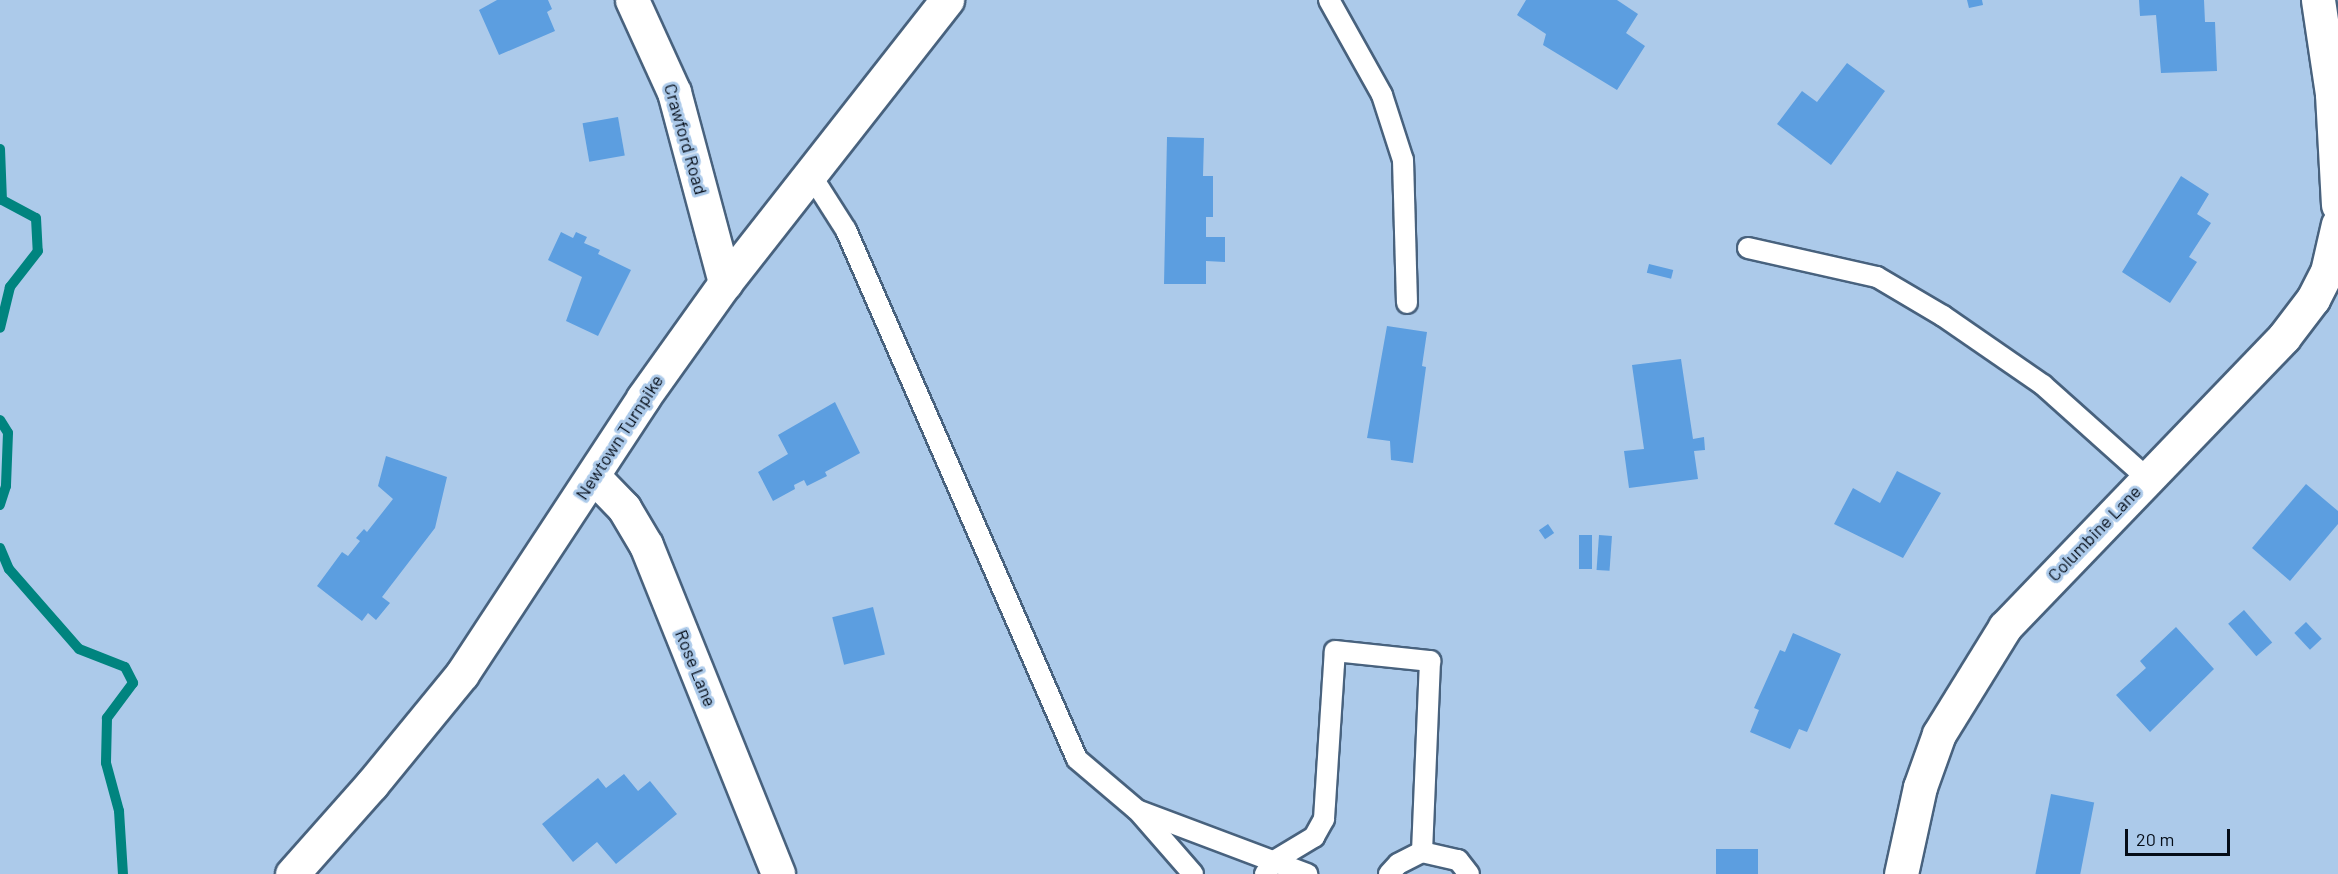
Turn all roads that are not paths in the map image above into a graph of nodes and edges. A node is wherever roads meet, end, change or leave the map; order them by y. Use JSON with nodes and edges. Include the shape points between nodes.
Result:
{"nodes":[{"id":1,"x":632,"y":0,"type":"edge"},
{"id":2,"x":947,"y":0,"type":"edge"},
{"id":3,"x":1329,"y":0,"type":"edge"},
{"id":4,"x":2318,"y":0,"type":"edge"},
{"id":5,"x":811,"y":175,"type":"junction"},
{"id":6,"x":2338,"y":205,"type":"edge"},
{"id":7,"x":2338,"y":224,"type":"edge"},
{"id":8,"x":1748,"y":248,"type":"dead end"},
{"id":9,"x":724,"y":283,"type":"junction"},
{"id":10,"x":1407,"y":303,"type":"dead end"},
{"id":11,"x":593,"y":476,"type":"junction"},
{"id":12,"x":2147,"y":478,"type":"junction"},
{"id":13,"x":1137,"y":810,"type":"junction"},
{"id":14,"x":1422,"y":852,"type":"junction"},
{"id":15,"x":1269,"y":867,"type":"edge"},
{"id":16,"x":292,"y":874,"type":"edge"},
{"id":17,"x":778,"y":874,"type":"edge"},
{"id":18,"x":1193,"y":874,"type":"edge"},
{"id":19,"x":1307,"y":874,"type":"edge"},
{"id":20,"x":1389,"y":874,"type":"edge"},
{"id":21,"x":1469,"y":874,"type":"edge"},
{"id":22,"x":1901,"y":874,"type":"edge"}],
"edges":[{"from":1,"to":9,"type":"street","name":"Crawford Road","via":[[674,92]]},
{"from":2,"to":5,"type":"street","name":"Newtown Turnpike"},
{"from":3,"to":10,"type":"lane","via":[[1382,95],[1403,160]]},
{"from":4,"to":6,"type":"street","via":[[2332,94]]},
{"from":5,"to":9,"type":"street","name":"Newtown Turnpike"},
{"from":5,"to":13,"type":"lane","via":[[846,230],[1077,759]]},
{"from":7,"to":12,"type":"street","name":"Columbine Lane","via":[[2327,272],[2313,299],[2244,382]]},
{"from":8,"to":12,"type":"lane","via":[[1877,277],[1943,316],[2043,385]]},
{"from":9,"to":11,"type":"street","name":"Newtown Turnpike"},
{"from":11,"to":16,"type":"street","name":"Newtown Turnpike","via":[[462,674]]},
{"from":11,"to":17,"type":"street","name":"Rose Lane","via":[[624,508],[646,545]]},
{"from":12,"to":22,"type":"street","name":"Columbine Lane","via":[[2005,627],[1939,734],[1920,787]]},
{"from":13,"to":15,"type":"lane"},
{"from":13,"to":18,"type":"lane"},
{"from":14,"to":15,"type":"lane","via":[[1430,661],[1335,651],[1324,819],[1314,837]]},
{"from":14,"to":20,"type":"lane","via":[[1398,864]]},
{"from":14,"to":21,"type":"lane","via":[[1458,860]]},
{"from":15,"to":19,"type":"lane"}]}
